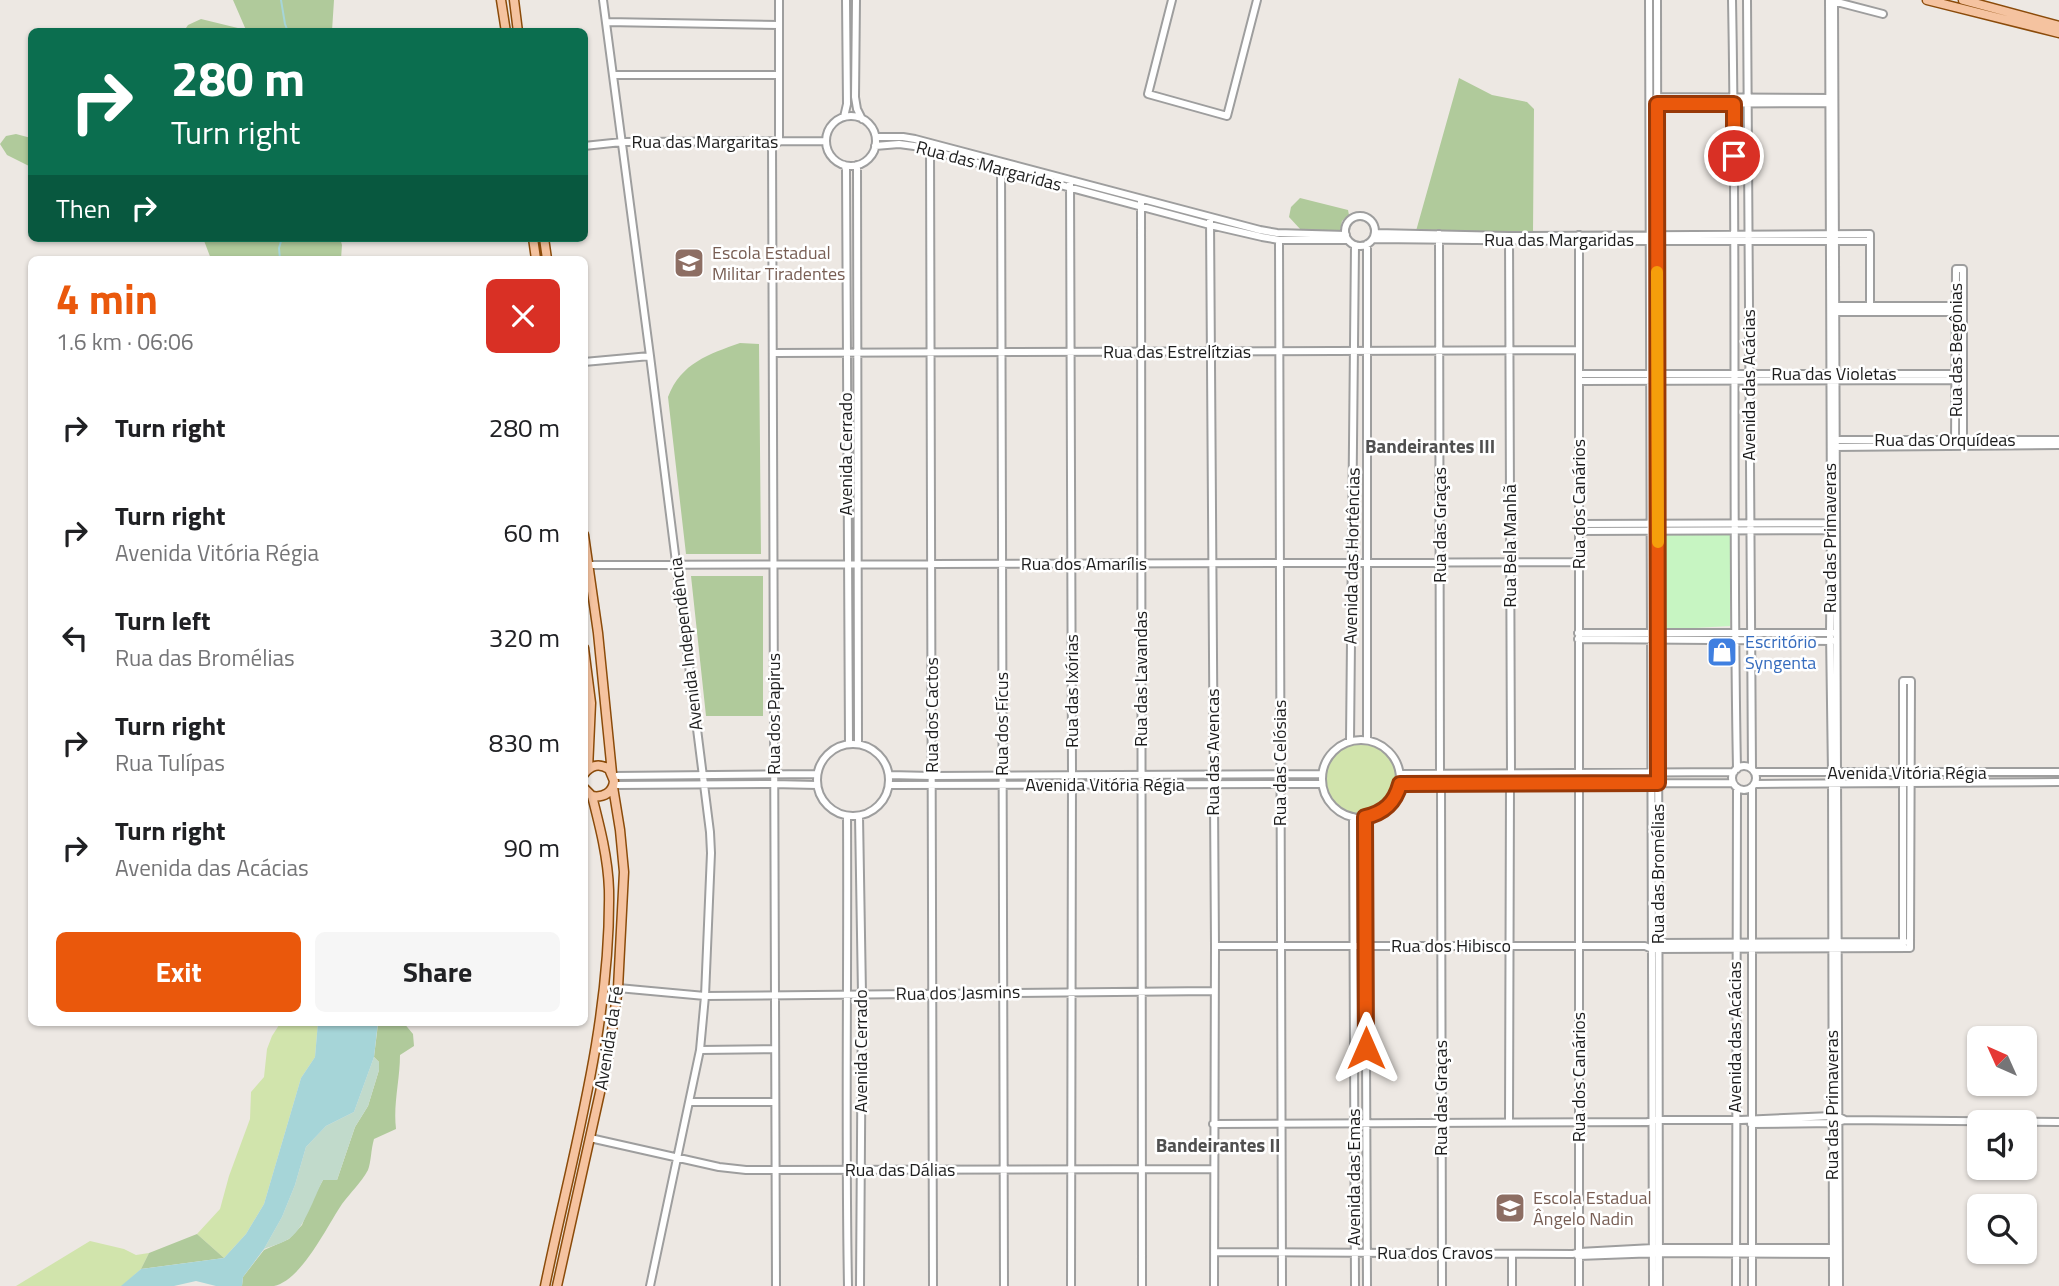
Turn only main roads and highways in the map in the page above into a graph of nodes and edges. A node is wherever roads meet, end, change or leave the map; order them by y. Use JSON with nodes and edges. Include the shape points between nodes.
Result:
{"nodes":[{"id":1,"x":501,"y":0,"type":"edge"},
{"id":2,"x":514,"y":0,"type":"edge"},
{"id":3,"x":1927,"y":0,"type":"edge"},
{"id":4,"x":1963,"y":0,"type":"edge"},
{"id":5,"x":2059,"y":26,"type":"edge"},
{"id":6,"x":505,"y":28,"type":"edge"},
{"id":7,"x":518,"y":28,"type":"edge"},
{"id":8,"x":2059,"y":33,"type":"edge"},
{"id":9,"x":588,"y":559,"type":"edge"},
{"id":10,"x":588,"y":679,"type":"edge"},
{"id":11,"x":588,"y":744,"type":"edge"},
{"id":12,"x":588,"y":770,"type":"edge"},
{"id":13,"x":613,"y":780,"type":"junction"},
{"id":14,"x":588,"y":792,"type":"edge"},
{"id":15,"x":592,"y":796,"type":"junction"},
{"id":16,"x":545,"y":1286,"type":"edge"},
{"id":17,"x":557,"y":1286,"type":"edge"}],
"edges":[{"from":1,"to":6,"type":"main road"},
{"from":2,"to":7,"type":"main road"},
{"from":3,"to":8,"type":"main road"},
{"from":4,"to":5,"type":"main road"},
{"from":9,"to":13,"type":"main road","name":"Avenida da Fé"},
{"from":10,"to":11,"type":"main road"},
{"from":12,"to":13,"type":"main road","via":[[601,765]]},
{"from":13,"to":15,"type":"main road","via":[[604,796]]},
{"from":13,"to":17,"type":"main road","name":"Avenida da Fé","via":[[624,872],[618,988],[609,1052]]},
{"from":14,"to":15,"type":"main road"},
{"from":15,"to":16,"type":"main road","name":"Avenida da Fé","via":[[609,889],[604,986],[579,1132]]}]}
